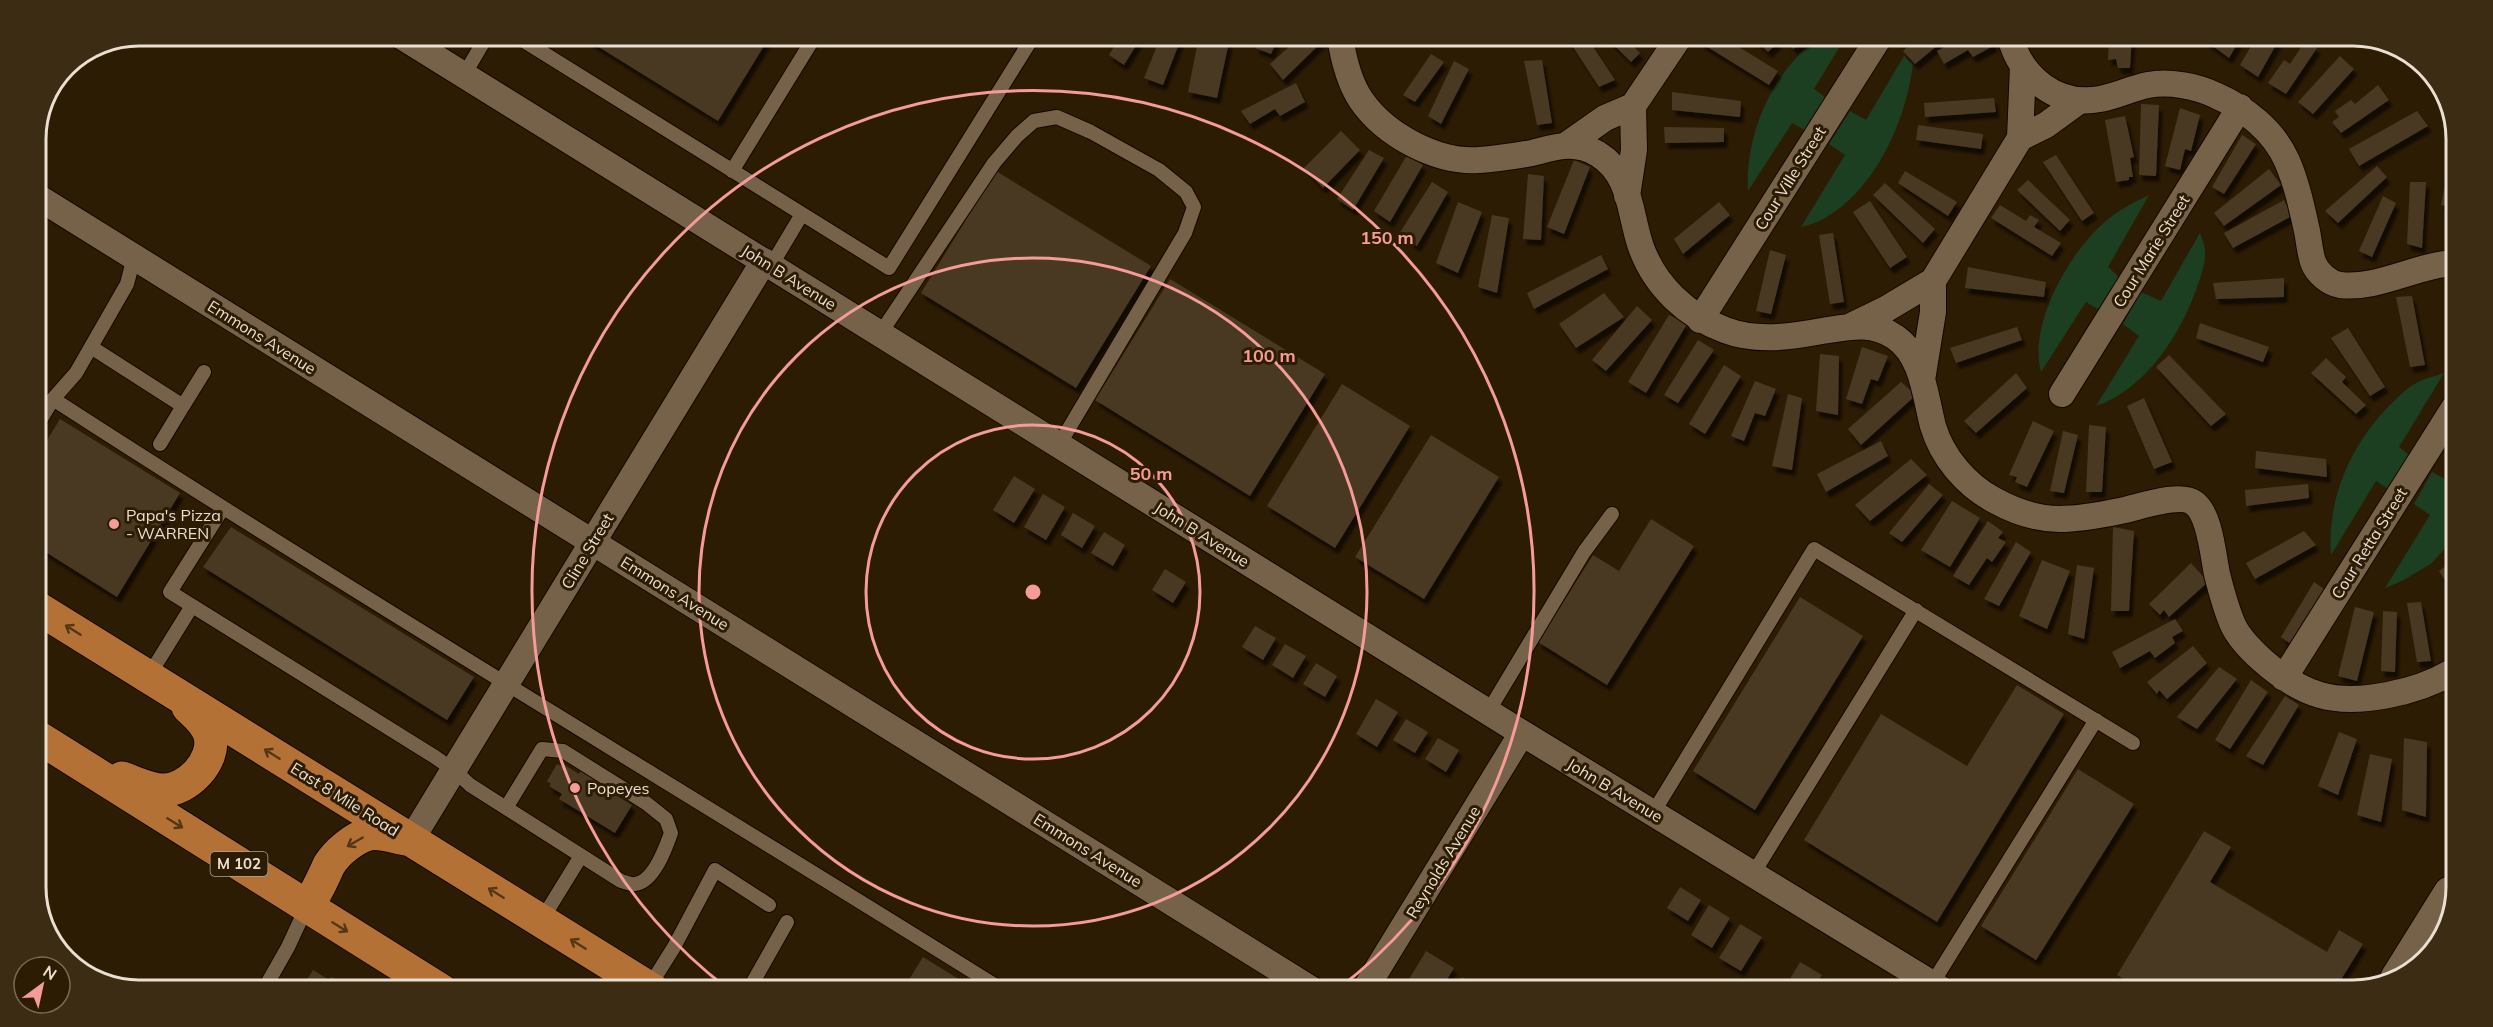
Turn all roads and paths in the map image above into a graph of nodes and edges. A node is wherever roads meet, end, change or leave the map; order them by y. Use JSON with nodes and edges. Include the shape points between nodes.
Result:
{"nodes":[{"id":1,"x":417,"y":46,"type":"edge"},
{"id":2,"x":481,"y":46,"type":"edge"},
{"id":3,"x":532,"y":46,"type":"edge"},
{"id":4,"x":809,"y":46,"type":"edge"},
{"id":5,"x":1027,"y":46,"type":"edge"},
{"id":6,"x":1342,"y":46,"type":"edge"},
{"id":7,"x":1673,"y":46,"type":"edge"},
{"id":8,"x":1874,"y":46,"type":"edge"},
{"id":9,"x":2014,"y":46,"type":"edge"},
{"id":10,"x":2023,"y":67,"type":"junction"},
{"id":11,"x":464,"y":75,"type":"junction"},
{"id":12,"x":2079,"y":101,"type":"junction"},
{"id":13,"x":1633,"y":106,"type":"junction"},
{"id":14,"x":2240,"y":107,"type":"junction"},
{"id":15,"x":2020,"y":138,"type":"junction"},
{"id":16,"x":1568,"y":144,"type":"junction"},
{"id":17,"x":732,"y":171,"type":"junction"},
{"id":18,"x":1627,"y":197,"type":"junction"},
{"id":19,"x":47,"y":203,"type":"edge"},
{"id":20,"x":802,"y":214,"type":"junction"},
{"id":21,"x":134,"y":257,"type":"junction"},
{"id":22,"x":767,"y":264,"type":"junction"},
{"id":23,"x":2446,"y":265,"type":"edge"},
{"id":24,"x":1934,"y":280,"type":"junction"},
{"id":25,"x":1700,"y":320,"type":"junction"},
{"id":26,"x":1853,"y":325,"type":"junction"},
{"id":27,"x":880,"y":334,"type":"junction"},
{"id":28,"x":91,"y":348,"type":"junction"},
{"id":29,"x":204,"y":372,"type":"dead end"},
{"id":30,"x":1922,"y":380,"type":"junction"},
{"id":31,"x":2062,"y":394,"type":"dead end"},
{"id":32,"x":53,"y":399,"type":"junction"},
{"id":33,"x":183,"y":406,"type":"junction"},
{"id":34,"x":47,"y":409,"type":"edge"},
{"id":35,"x":2446,"y":421,"type":"edge"},
{"id":36,"x":160,"y":444,"type":"dead end"},
{"id":37,"x":1059,"y":445,"type":"junction"},
{"id":38,"x":223,"y":508,"type":"junction"},
{"id":39,"x":1612,"y":514,"type":"dead end"},
{"id":40,"x":592,"y":542,"type":"junction"},
{"id":41,"x":192,"y":606,"type":"junction"},
{"id":42,"x":1916,"y":610,"type":"junction"},
{"id":43,"x":47,"y":615,"type":"edge"},
{"id":44,"x":2446,"y":675,"type":"edge"},
{"id":45,"x":148,"y":677,"type":"junction"},
{"id":46,"x":2284,"y":678,"type":"junction"},
{"id":47,"x":506,"y":684,"type":"junction"},
{"id":48,"x":1488,"y":712,"type":"junction"},
{"id":49,"x":2096,"y":720,"type":"junction"},
{"id":50,"x":1522,"y":732,"type":"junction"},
{"id":51,"x":47,"y":741,"type":"edge"},
{"id":52,"x":47,"y":743,"type":"edge"},
{"id":53,"x":2133,"y":743,"type":"dead end"},
{"id":54,"x":455,"y":771,"type":"junction"},
{"id":55,"x":506,"y":808,"type":"junction"},
{"id":56,"x":1653,"y":813,"type":"junction"},
{"id":57,"x":411,"y":840,"type":"junction"},
{"id":58,"x":581,"y":856,"type":"junction"},
{"id":59,"x":1753,"y":874,"type":"junction"},
{"id":60,"x":2445,"y":901,"type":"edge"},
{"id":61,"x":769,"y":905,"type":"dead end"},
{"id":62,"x":307,"y":906,"type":"junction"},
{"id":63,"x":541,"y":921,"type":"junction"},
{"id":64,"x":787,"y":922,"type":"dead end"},
{"id":65,"x":2405,"y":965,"type":"edge"},
{"id":66,"x":269,"y":980,"type":"edge"},
{"id":67,"x":425,"y":980,"type":"edge"},
{"id":68,"x":636,"y":980,"type":"edge"},
{"id":69,"x":656,"y":980,"type":"edge"},
{"id":70,"x":754,"y":980,"type":"edge"},
{"id":71,"x":986,"y":980,"type":"edge"},
{"id":72,"x":1296,"y":980,"type":"edge"},
{"id":73,"x":1371,"y":980,"type":"edge"},
{"id":74,"x":1927,"y":980,"type":"edge"},
{"id":75,"x":1942,"y":980,"type":"edge"}],
"edges":[{"from":1,"to":11,"type":"street","name":"John B Avenue"},
{"from":2,"to":11,"type":"lane"},
{"from":3,"to":17,"type":"lane"},
{"from":4,"to":17,"type":"lane"},
{"from":5,"to":20,"type":"lane","via":[[889,268]]},
{"from":6,"to":16,"type":"street","via":[[1360,99],[1381,122],[1420,148],[1476,161]]},
{"from":7,"to":13,"type":"street"},
{"from":8,"to":25,"type":"street","name":"Cour Ville Street"},
{"from":9,"to":10,"type":"street"},
{"from":10,"to":12,"type":"street","via":[[2031,78],[2058,96]]},
{"from":10,"to":15,"type":"street"},
{"from":11,"to":22,"type":"street","name":"John B Avenue"},
{"from":12,"to":14,"type":"street","via":[[2169,84],[2213,94]]},
{"from":12,"to":15,"type":"street"},
{"from":13,"to":16,"type":"street","via":[[1605,118]]},
{"from":13,"to":18,"type":"street","via":[[1634,150]]},
{"from":14,"to":23,"type":"street","via":[[2261,125],[2287,160],[2300,197],[2313,263],[2322,276],[2337,284],[2356,286]]},
{"from":14,"to":31,"type":"street","name":"Cour Marie Street"},
{"from":15,"to":24,"type":"street"},
{"from":16,"to":18,"type":"street","via":[[1584,147],[1614,167],[1624,182]]},
{"from":17,"to":20,"type":"lane"},
{"from":18,"to":25,"type":"street","via":[[1637,236],[1653,274],[1671,296]]},
{"from":19,"to":21,"type":"street","name":"Emmons Avenue"},
{"from":20,"to":22,"type":"lane"},
{"from":21,"to":28,"type":"lane","via":[[127,284]]},
{"from":21,"to":40,"type":"street","name":"Emmons Avenue"},
{"from":22,"to":27,"type":"street","name":"John B Avenue"},
{"from":22,"to":40,"type":"street","name":"Cline Street"},
{"from":24,"to":26,"type":"street"},
{"from":24,"to":30,"type":"street"},
{"from":25,"to":26,"type":"street","via":[[1746,336],[1770,337]]},
{"from":26,"to":30,"type":"street","via":[[1876,327],[1904,344]]},
{"from":27,"to":37,"type":"street","name":"John B Avenue"},
{"from":27,"to":37,"type":"lane","via":[[994,163],[1034,122],[1057,117],[1159,170],[1186,192],[1194,207],[1185,233]]},
{"from":28,"to":32,"type":"lane"},
{"from":28,"to":33,"type":"lane"},
{"from":29,"to":33,"type":"lane"},
{"from":30,"to":46,"type":"street","via":[[1934,429],[1948,458],[1971,484],[2014,511],[2060,519],[2169,500],[2194,503],[2205,518],[2234,628],[2249,648]]},
{"from":32,"to":34,"type":"lane"},
{"from":32,"to":38,"type":"lane"},
{"from":33,"to":36,"type":"lane"},
{"from":35,"to":46,"type":"street","name":"Cour Retta Street"},
{"from":37,"to":48,"type":"street","name":"John B Avenue"},
{"from":38,"to":41,"type":"lane","via":[[170,592]]},
{"from":38,"to":47,"type":"lane"},
{"from":39,"to":48,"type":"lane","via":[[1584,552]]},
{"from":40,"to":47,"type":"street","name":"Cline Street"},
{"from":40,"to":72,"type":"street","name":"Emmons Avenue"},
{"from":41,"to":45,"type":"lane"},
{"from":41,"to":54,"type":"lane"},
{"from":42,"to":49,"type":"lane"},
{"from":42,"to":56,"type":"lane","via":[[1814,549]]},
{"from":42,"to":59,"type":"lane"},
{"from":45,"to":43,"type":"highway","name":"East 8 Mile Road","one_way":true},
{"from":44,"to":46,"type":"street","via":[[2407,691],[2366,697],[2323,696]]},
{"from":45,"to":51,"type":"highway","via":[[183,702],[206,725],[211,739],[209,756],[186,784],[161,790],[137,783]]},
{"from":57,"to":45,"type":"highway","name":"East 8 Mile Road","one_way":true},
{"from":47,"to":54,"type":"street","name":"Cline Street"},
{"from":47,"to":71,"type":"lane"},
{"from":48,"to":50,"type":"street","name":"John B Avenue"},
{"from":49,"to":53,"type":"lane"},
{"from":49,"to":75,"type":"lane"},
{"from":50,"to":56,"type":"street","name":"John B Avenue"},
{"from":50,"to":73,"type":"street","name":"Reynolds Avenue"},
{"from":52,"to":62,"type":"highway","number":"M 102","one_way":true},
{"from":54,"to":55,"type":"lane"},
{"from":54,"to":57,"type":"street","name":"Cline Street"},
{"from":55,"to":58,"type":"lane"},
{"from":55,"to":58,"type":"lane","via":[[542,749],[563,751],[646,803],[666,819],[671,833],[655,869],[635,885],[621,881]]},
{"from":56,"to":59,"type":"street","name":"John B Avenue"},
{"from":57,"to":62,"type":"highway","one_way":true,"via":[[370,834],[354,841],[331,863]]},
{"from":63,"to":57,"type":"highway","name":"East 8 Mile Road","one_way":true},
{"from":58,"to":63,"type":"lane"},
{"from":59,"to":74,"type":"street","name":"John B Avenue"},
{"from":60,"to":65,"type":"street"},
{"from":61,"to":69,"type":"lane","via":[[715,870]]},
{"from":62,"to":66,"type":"lane"},
{"from":62,"to":67,"type":"highway","number":"M 102","one_way":true},
{"from":68,"to":63,"type":"highway","name":"East 8 Mile Road","one_way":true},
{"from":64,"to":70,"type":"lane"}]}
